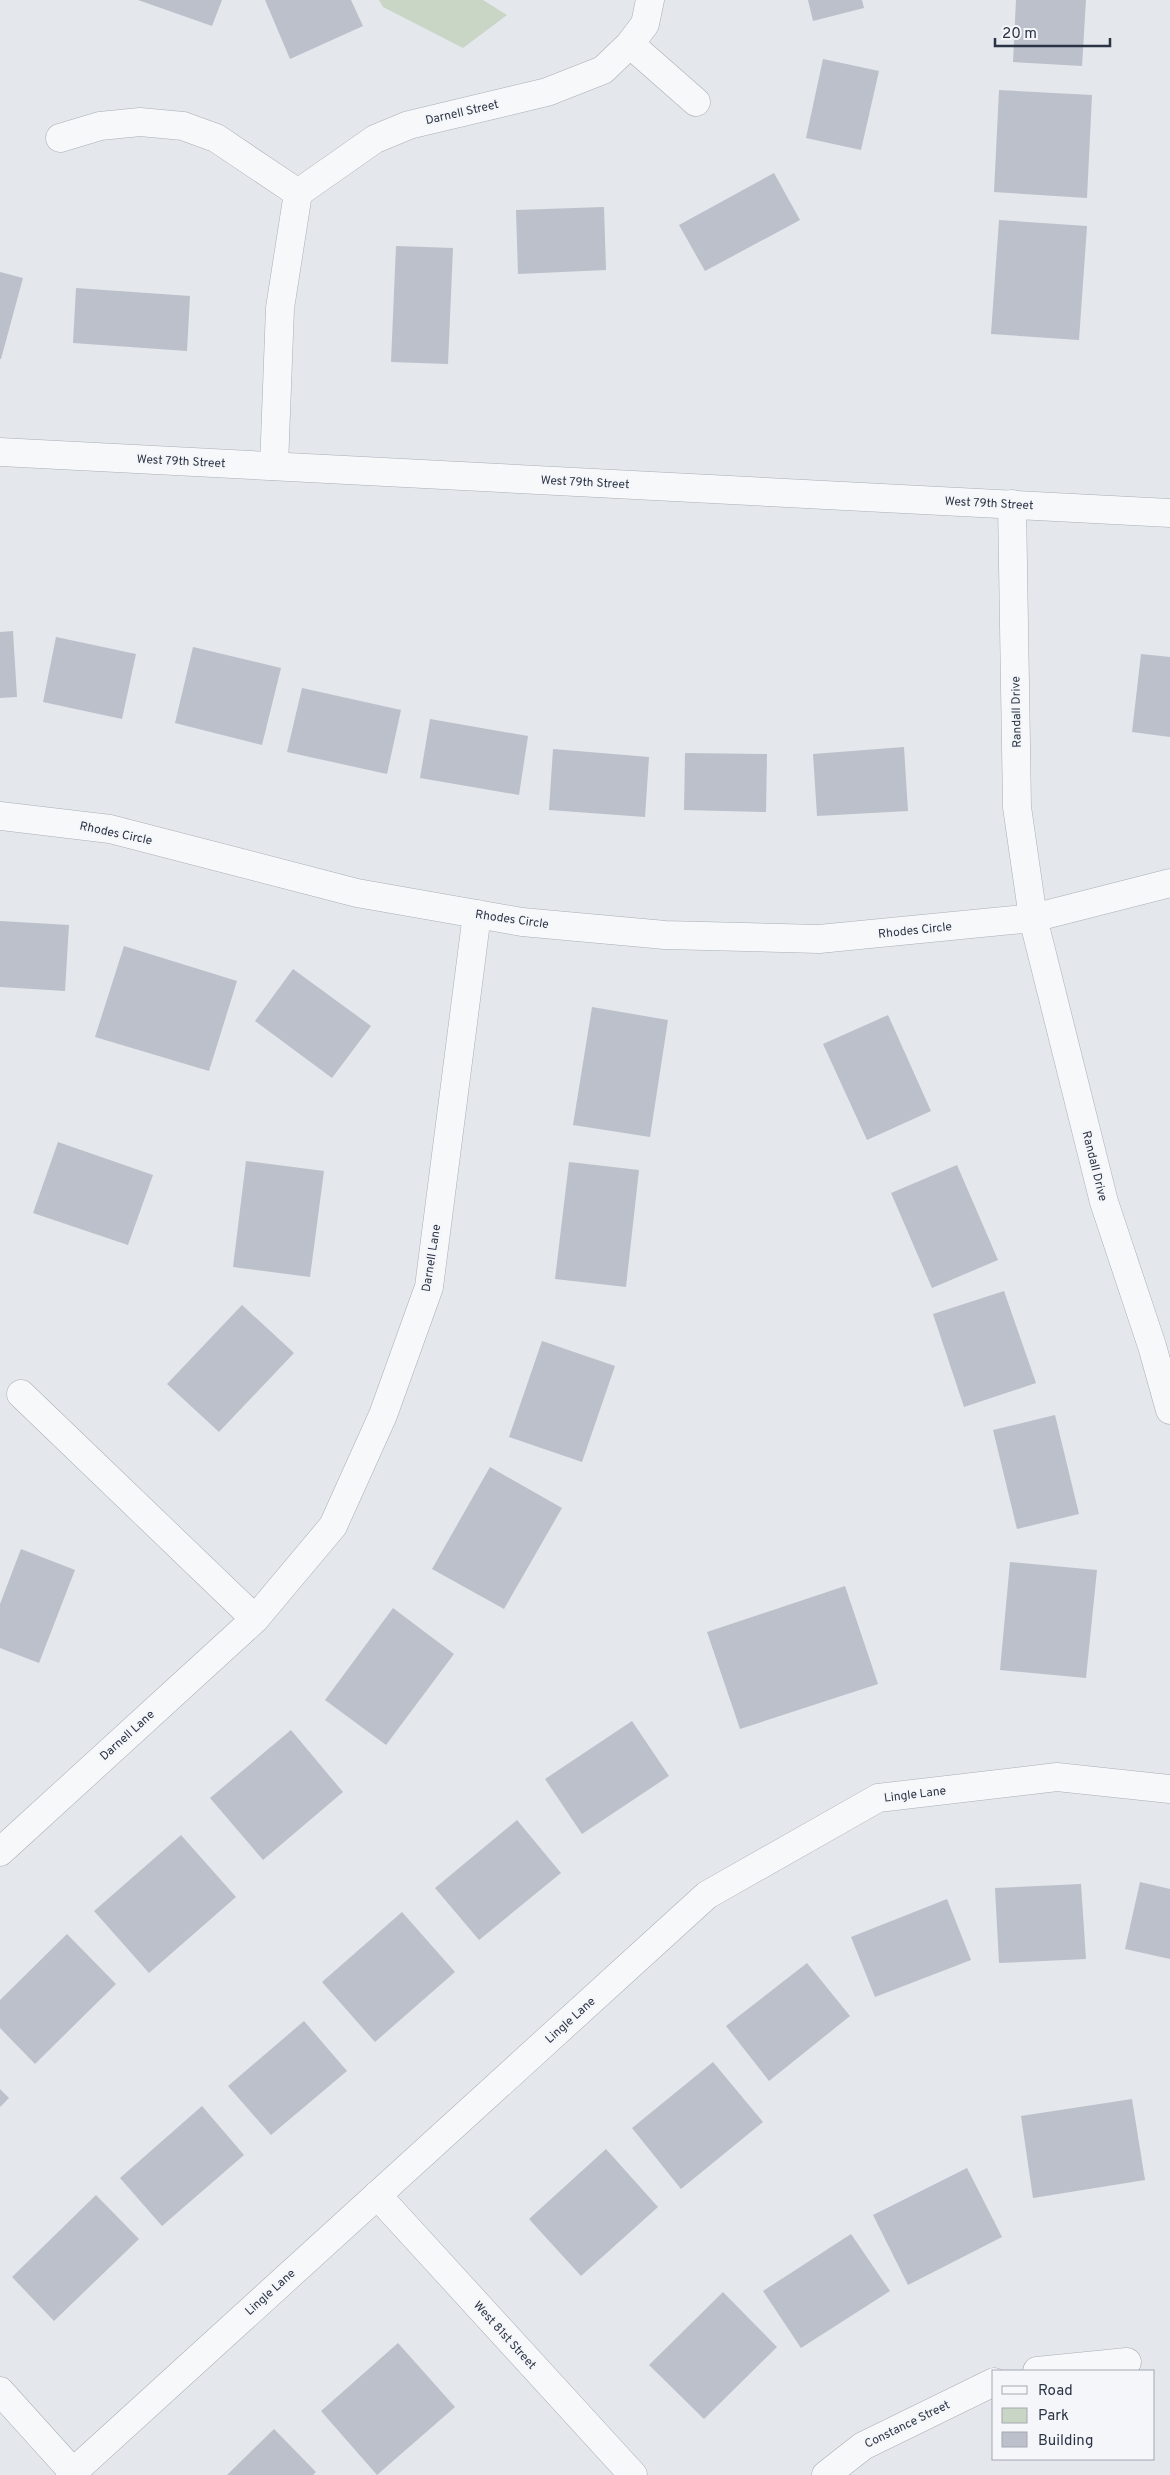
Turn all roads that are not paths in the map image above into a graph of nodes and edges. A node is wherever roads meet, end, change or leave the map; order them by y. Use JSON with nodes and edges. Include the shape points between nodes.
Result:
{"nodes":[{"id":1,"x":650,"y":0,"type":"edge"},
{"id":2,"x":630,"y":44,"type":"junction"},
{"id":3,"x":696,"y":102,"type":"dead end"},
{"id":4,"x":60,"y":138,"type":"dead end"},
{"id":5,"x":298,"y":193,"type":"junction"},
{"id":6,"x":0,"y":452,"type":"edge"},
{"id":7,"x":274,"y":466,"type":"junction"},
{"id":8,"x":1012,"y":504,"type":"junction"},
{"id":9,"x":1170,"y":513,"type":"edge"},
{"id":10,"x":0,"y":816,"type":"edge"},
{"id":11,"x":1170,"y":883,"type":"edge"},
{"id":12,"x":477,"y":914,"type":"junction"},
{"id":13,"x":1033,"y":918,"type":"junction"},
{"id":14,"x":21,"y":1394,"type":"dead end"},
{"id":15,"x":1170,"y":1410,"type":"edge"},
{"id":16,"x":255,"y":1619,"type":"junction"},
{"id":17,"x":1170,"y":1788,"type":"edge"},
{"id":18,"x":0,"y":1852,"type":"edge"},
{"id":19,"x":376,"y":2195,"type":"junction"},
{"id":20,"x":1127,"y":2362,"type":"dead end"},
{"id":21,"x":1047,"y":2370,"type":"edge"},
{"id":22,"x":992,"y":2383,"type":"edge"},
{"id":23,"x":0,"y":2391,"type":"edge"},
{"id":24,"x":71,"y":2474,"type":"edge"},
{"id":25,"x":633,"y":2475,"type":"edge"},
{"id":26,"x":826,"y":2475,"type":"edge"}],
"edges":[{"from":1,"to":2,"type":"street","name":"Darnell Street","via":[[645,24]]},
{"from":2,"to":3,"type":"street"},
{"from":2,"to":5,"type":"street","name":"Darnell Street","via":[[603,70],[547,92],[409,124],[375,139]]},
{"from":4,"to":5,"type":"street","via":[[100,126],[140,122],[183,126],[216,138]]},
{"from":5,"to":7,"type":"street","via":[[280,308]]},
{"from":6,"to":7,"type":"street","name":"West 79th Street"},
{"from":7,"to":8,"type":"street","name":"West 79th Street"},
{"from":8,"to":9,"type":"street","name":"West 79th Street"},
{"from":8,"to":13,"type":"street","name":"Randall Drive","via":[[1017,807]]},
{"from":10,"to":12,"type":"street","name":"Rhodes Circle","via":[[110,829],[356,893]]},
{"from":11,"to":13,"type":"street"},
{"from":12,"to":13,"type":"street","name":"Rhodes Circle","via":[[522,922],[665,935],[819,939]]},
{"from":12,"to":16,"type":"street","name":"Darnell Lane","via":[[429,1287],[383,1415],[333,1526]]},
{"from":13,"to":15,"type":"street","name":"Randall Drive","via":[[1104,1202]]},
{"from":14,"to":16,"type":"street"},
{"from":16,"to":18,"type":"street","name":"Darnell Lane"},
{"from":17,"to":19,"type":"street","name":"Lingle Lane","via":[[1058,1776],[878,1798],[707,1895]]},
{"from":19,"to":24,"type":"street","name":"Lingle Lane"},
{"from":19,"to":25,"type":"street","name":"West 81st Street"},
{"from":20,"to":21,"type":"street"},
{"from":22,"to":26,"type":"street","name":"Constance Street","via":[[863,2446]]},
{"from":23,"to":24,"type":"street"}]}
